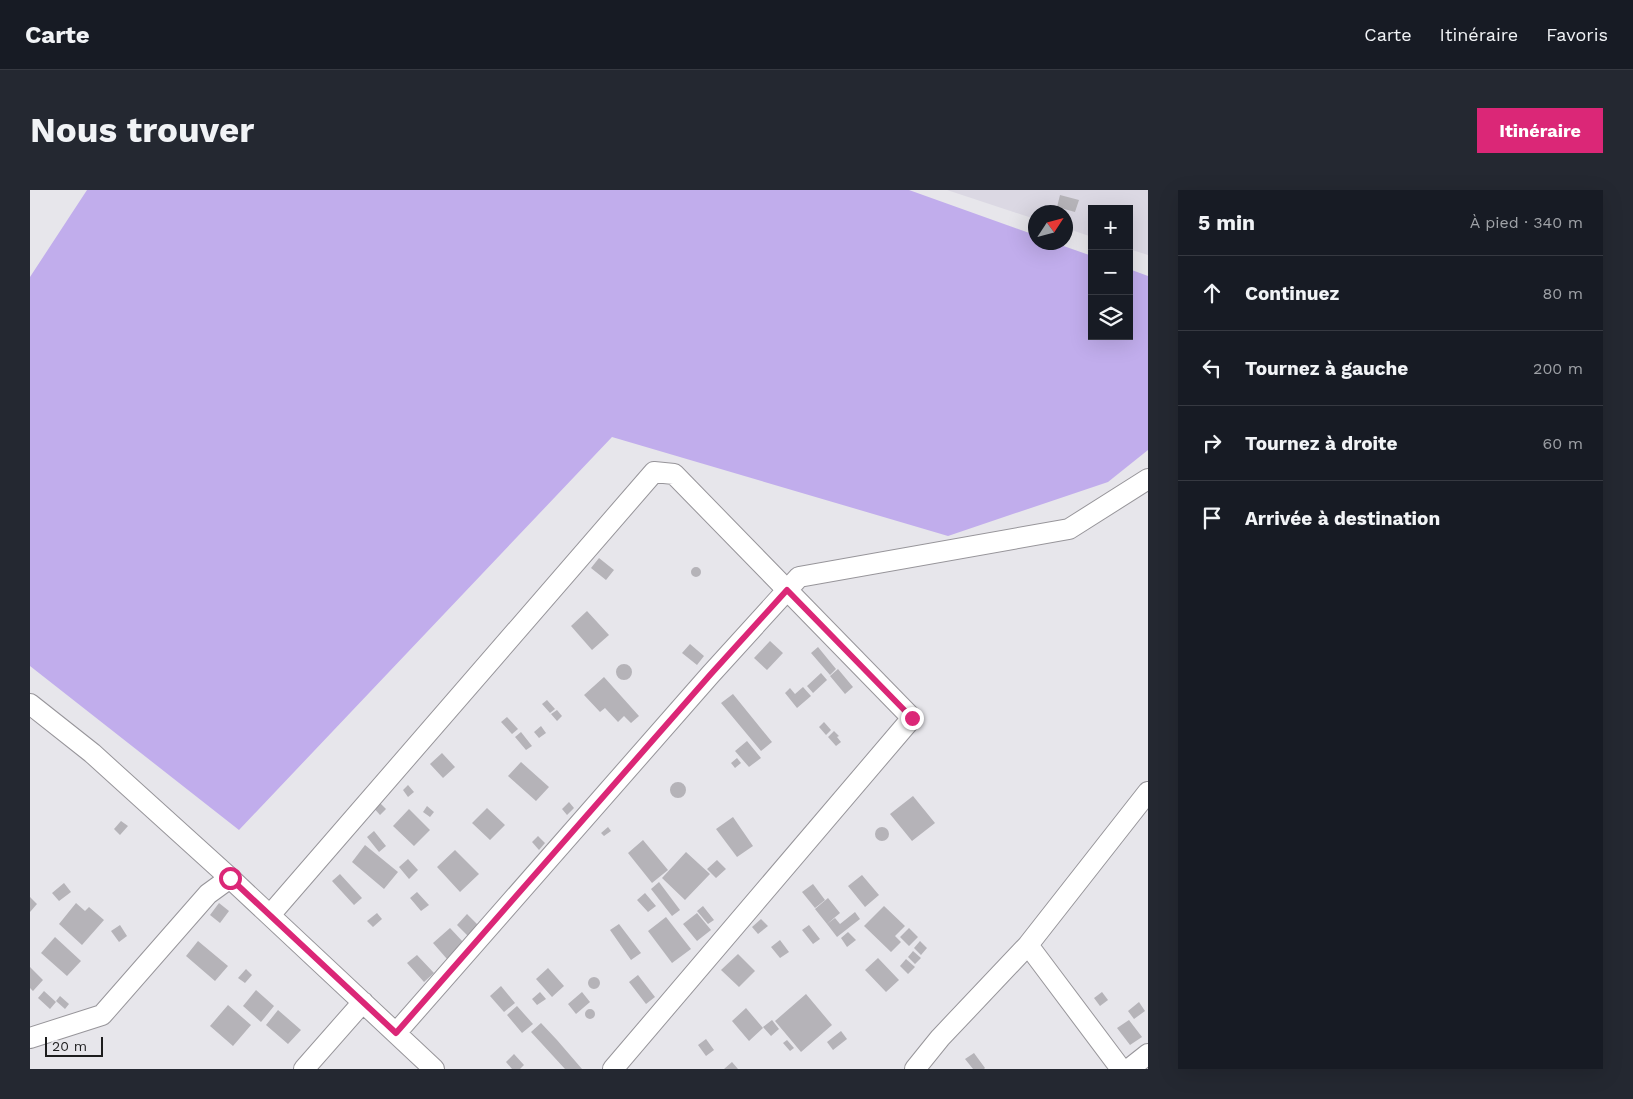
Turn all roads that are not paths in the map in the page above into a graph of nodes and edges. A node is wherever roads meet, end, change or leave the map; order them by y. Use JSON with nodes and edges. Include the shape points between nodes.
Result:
{"nodes":[{"id":1,"x":1148,"y":479,"type":"edge"},
{"id":2,"x":787,"y":590,"type":"junction"},
{"id":3,"x":30,"y":704,"type":"edge"},
{"id":4,"x":1148,"y":792,"type":"edge"},
{"id":5,"x":230,"y":878,"type":"junction"},
{"id":6,"x":270,"y":915,"type":"junction"},
{"id":7,"x":1028,"y":945,"type":"junction"},
{"id":8,"x":363,"y":1002,"type":"junction"},
{"id":9,"x":396,"y":1033,"type":"junction"},
{"id":10,"x":30,"y":1038,"type":"edge"},
{"id":11,"x":1148,"y":1054,"type":"edge"},
{"id":12,"x":304,"y":1069,"type":"edge"},
{"id":13,"x":434,"y":1069,"type":"edge"},
{"id":14,"x":613,"y":1069,"type":"edge"},
{"id":15,"x":915,"y":1069,"type":"edge"},
{"id":16,"x":1121,"y":1069,"type":"edge"},
{"id":17,"x":1129,"y":1069,"type":"edge"}],
"edges":[{"from":1,"to":2,"type":"street","via":[[1069,528],[799,577]]},
{"from":2,"to":6,"type":"street","via":[[674,474],[654,472]]},
{"from":2,"to":9,"type":"street"},
{"from":2,"to":14,"type":"street","via":[[912,718]]},
{"from":3,"to":5,"type":"street","via":[[92,753]]},
{"from":4,"to":7,"type":"street"},
{"from":5,"to":6,"type":"street"},
{"from":5,"to":10,"type":"street","via":[[208,894],[102,1016]]},
{"from":6,"to":8,"type":"street"},
{"from":7,"to":15,"type":"street"},
{"from":7,"to":16,"type":"street"},
{"from":8,"to":9,"type":"street"},
{"from":8,"to":12,"type":"street"},
{"from":9,"to":13,"type":"street"},
{"from":11,"to":17,"type":"street"}]}
